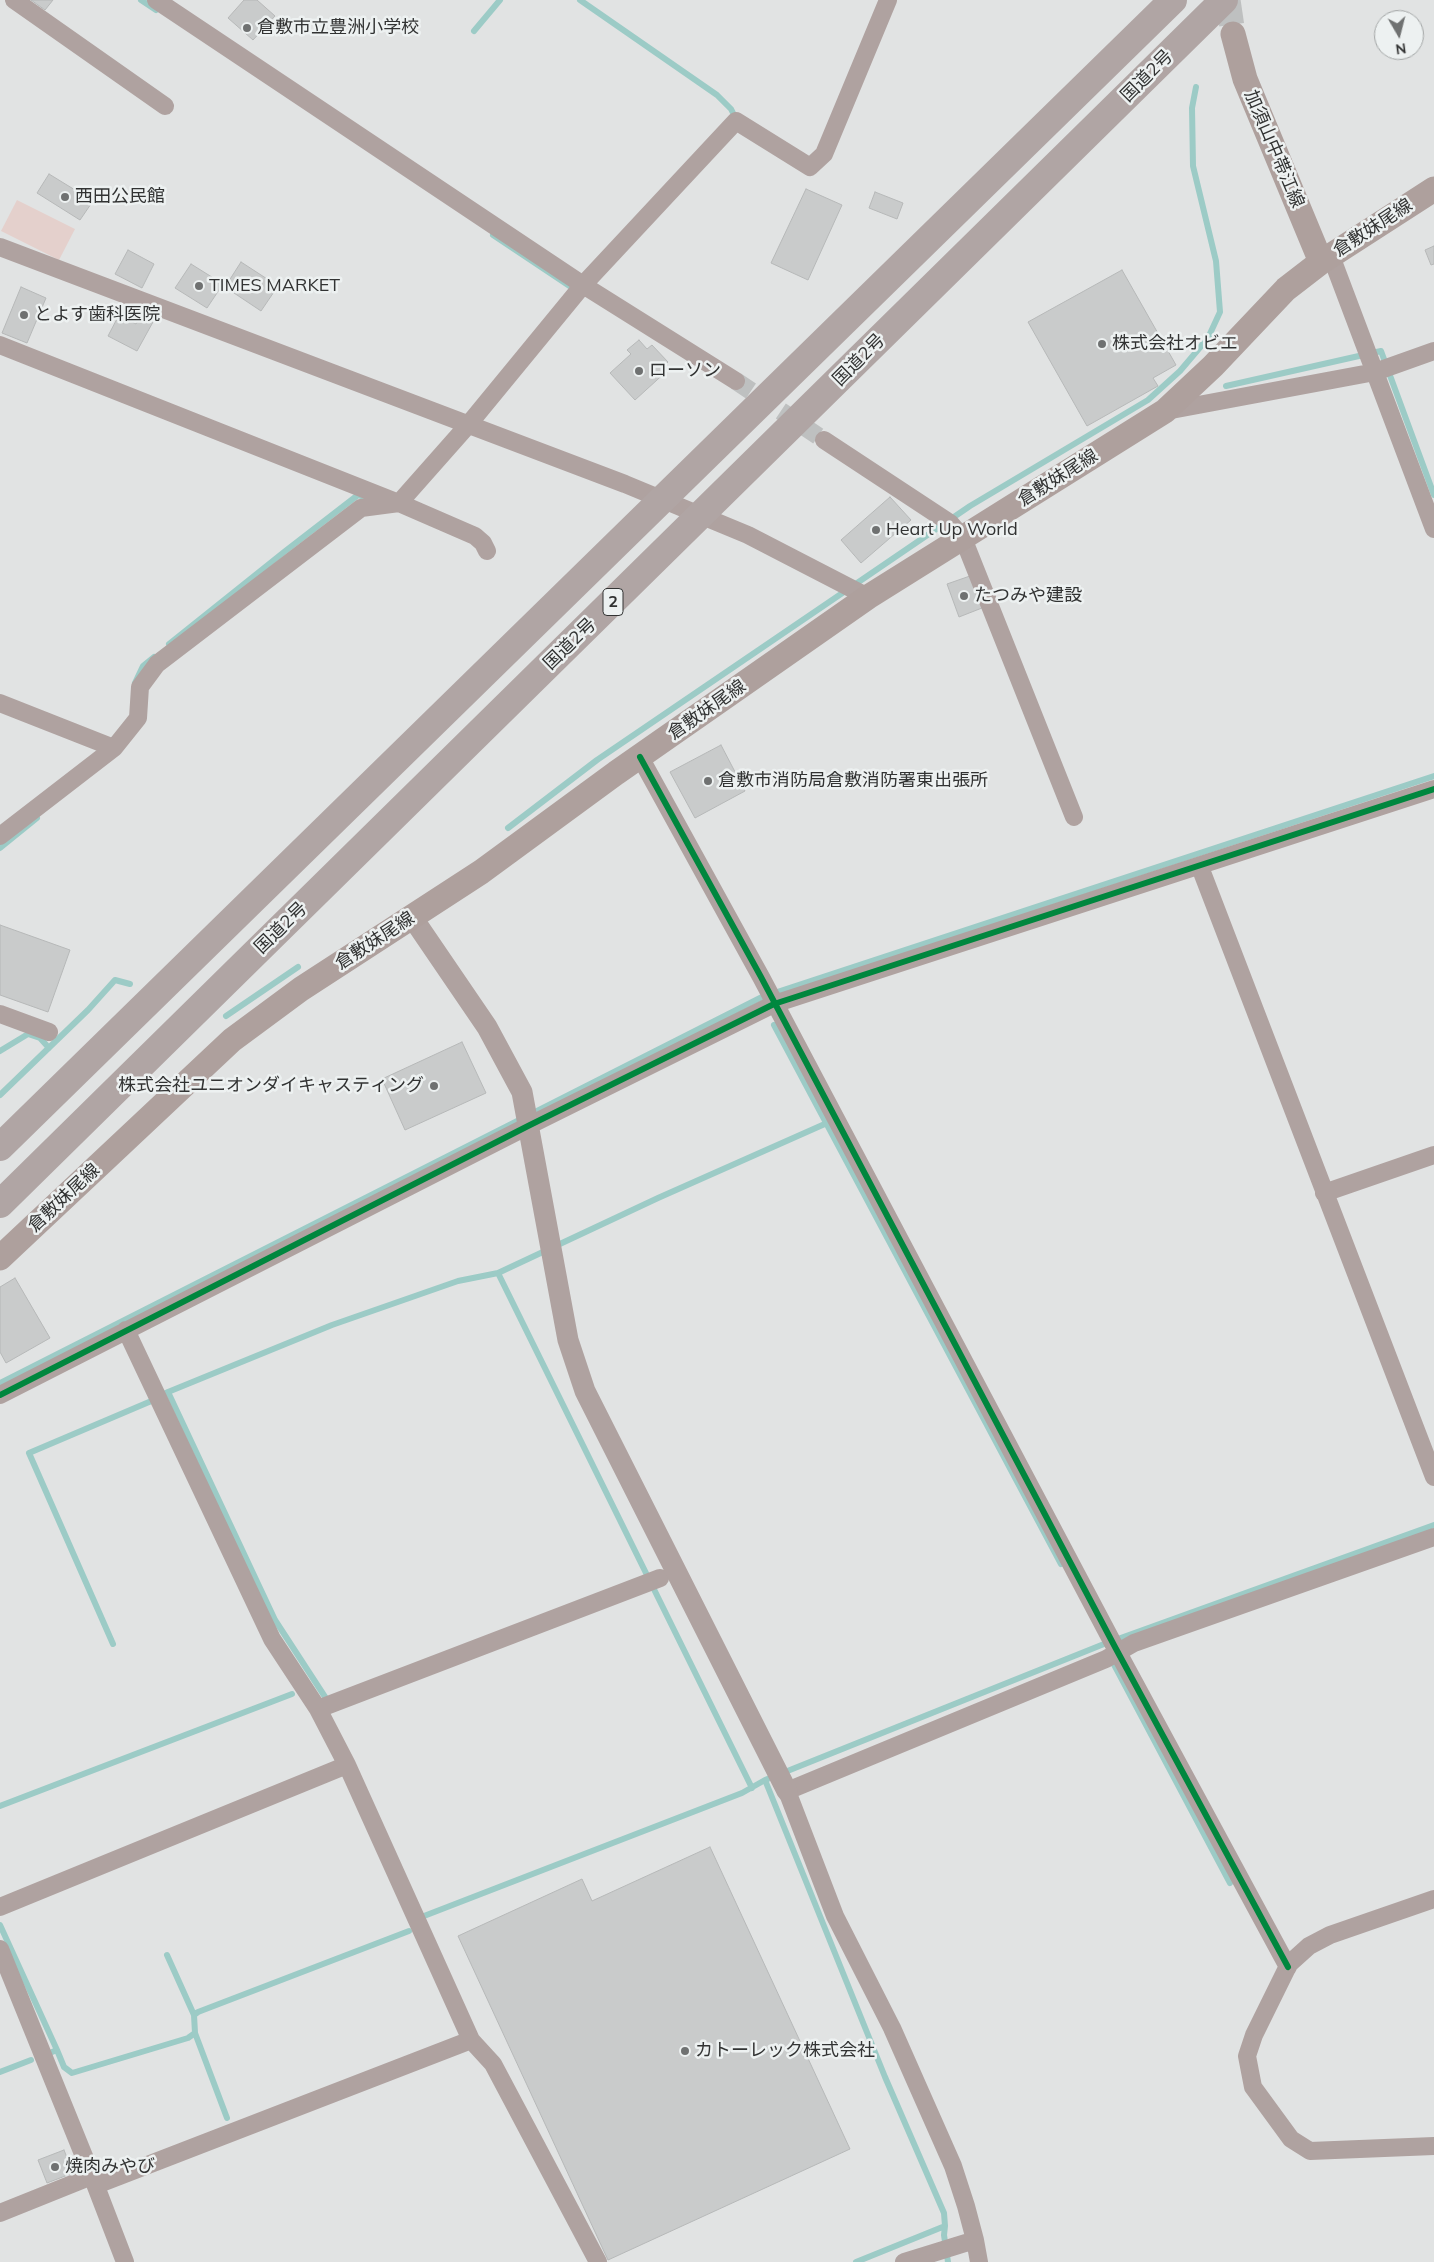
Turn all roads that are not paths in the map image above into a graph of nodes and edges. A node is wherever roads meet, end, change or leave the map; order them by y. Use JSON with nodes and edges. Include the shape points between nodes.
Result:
{"nodes":[{"id":1,"x":14,"y":0,"type":"edge"},
{"id":2,"x":156,"y":0,"type":"edge"},
{"id":3,"x":888,"y":0,"type":"edge"},
{"id":4,"x":1173,"y":0,"type":"edge"},
{"id":5,"x":1224,"y":0,"type":"edge"},
{"id":6,"x":1232,"y":34,"type":"tunnel mouth"},
{"id":7,"x":164,"y":106,"type":"dead end"},
{"id":8,"x":1434,"y":189,"type":"edge"},
{"id":9,"x":0,"y":247,"type":"edge"},
{"id":10,"x":1326,"y":259,"type":"junction"},
{"id":11,"x":578,"y":282,"type":"junction"},
{"id":12,"x":0,"y":345,"type":"edge"},
{"id":13,"x":1434,"y":351,"type":"edge"},
{"id":14,"x":1377,"y":363,"type":"junction"},
{"id":15,"x":736,"y":381,"type":"tunnel mouth"},
{"id":16,"x":1165,"y":411,"type":"junction"},
{"id":17,"x":468,"y":425,"type":"junction"},
{"id":18,"x":824,"y":440,"type":"tunnel mouth"},
{"id":19,"x":663,"y":500,"type":"junction"},
{"id":20,"x":399,"y":503,"type":"junction"},
{"id":21,"x":701,"y":515,"type":"junction"},
{"id":22,"x":951,"y":525,"type":"junction"},
{"id":23,"x":1434,"y":529,"type":"edge"},
{"id":24,"x":488,"y":551,"type":"dead end"},
{"id":25,"x":864,"y":595,"type":"junction"},
{"id":26,"x":0,"y":703,"type":"edge"},
{"id":27,"x":116,"y":746,"type":"junction"},
{"id":28,"x":640,"y":757,"type":"junction"},
{"id":29,"x":1434,"y":789,"type":"edge"},
{"id":30,"x":1074,"y":817,"type":"dead end"},
{"id":31,"x":0,"y":836,"type":"edge"},
{"id":32,"x":1200,"y":867,"type":"junction"},
{"id":33,"x":412,"y":917,"type":"junction"},
{"id":34,"x":771,"y":998,"type":"junction"},
{"id":35,"x":0,"y":1014,"type":"edge"},
{"id":36,"x":49,"y":1032,"type":"dead end"},
{"id":37,"x":528,"y":1126,"type":"junction"},
{"id":38,"x":0,"y":1147,"type":"edge"},
{"id":39,"x":1434,"y":1155,"type":"edge"},
{"id":40,"x":1324,"y":1193,"type":"junction"},
{"id":41,"x":0,"y":1204,"type":"edge"},
{"id":42,"x":0,"y":1258,"type":"edge"},
{"id":43,"x":126,"y":1330,"type":"junction"},
{"id":44,"x":0,"y":1395,"type":"edge"},
{"id":45,"x":1434,"y":1477,"type":"edge"},
{"id":46,"x":1434,"y":1537,"type":"edge"},
{"id":47,"x":655,"y":1580,"type":"dead end"},
{"id":48,"x":1113,"y":1650,"type":"junction"},
{"id":49,"x":326,"y":1706,"type":"junction"},
{"id":50,"x":347,"y":1765,"type":"junction"},
{"id":51,"x":787,"y":1791,"type":"junction"},
{"id":52,"x":1434,"y":1899,"type":"edge"},
{"id":53,"x":0,"y":1907,"type":"edge"},
{"id":54,"x":0,"y":1949,"type":"edge"},
{"id":55,"x":1288,"y":1967,"type":"junction"},
{"id":56,"x":471,"y":2040,"type":"junction"},
{"id":57,"x":1434,"y":2146,"type":"edge"},
{"id":58,"x":94,"y":2180,"type":"junction"},
{"id":59,"x":0,"y":2213,"type":"edge"},
{"id":60,"x":975,"y":2240,"type":"junction"},
{"id":61,"x":124,"y":2262,"type":"edge"},
{"id":62,"x":598,"y":2262,"type":"edge"},
{"id":63,"x":904,"y":2262,"type":"edge"},
{"id":64,"x":979,"y":2262,"type":"edge"}],
"edges":[{"from":1,"to":7,"type":"street"},
{"from":2,"to":11,"type":"street"},
{"from":3,"to":11,"type":"street","via":[[824,154],[810,167],[736,121]]},
{"from":4,"to":19,"type":"highway","name":"国道2号","number":"2"},
{"from":5,"to":21,"type":"highway","name":"国道2号","number":"2"},
{"from":6,"to":10,"type":"main road","name":"加須山中帯江線","via":[[1245,79]]},
{"from":8,"to":10,"type":"main road","name":"倉敷妹尾線"},
{"from":9,"to":17,"type":"street"},
{"from":10,"to":14,"type":"street"},
{"from":10,"to":16,"type":"main road","name":"倉敷妹尾線","via":[[1286,289]]},
{"from":11,"to":15,"type":"street"},
{"from":11,"to":17,"type":"street"},
{"from":12,"to":20,"type":"street"},
{"from":13,"to":14,"type":"street"},
{"from":14,"to":16,"type":"street"},
{"from":14,"to":23,"type":"street"},
{"from":16,"to":22,"type":"main road","name":"倉敷妹尾線"},
{"from":17,"to":19,"type":"street"},
{"from":17,"to":20,"type":"street"},
{"from":18,"to":22,"type":"street"},
{"from":19,"to":21,"type":"street"},
{"from":19,"to":38,"type":"highway","name":"国道2号","number":"2"},
{"from":20,"to":24,"type":"street","via":[[475,536]]},
{"from":20,"to":27,"type":"street","via":[[361,508],[157,664],[140,687],[138,718]]},
{"from":21,"to":25,"type":"street","via":[[748,534]]},
{"from":21,"to":41,"type":"highway","name":"国道2号","number":"2"},
{"from":22,"to":25,"type":"main road","name":"倉敷妹尾線"},
{"from":22,"to":30,"type":"street"},
{"from":25,"to":28,"type":"main road","name":"倉敷妹尾線"},
{"from":26,"to":27,"type":"street"},
{"from":27,"to":31,"type":"street"},
{"from":28,"to":33,"type":"main road","name":"倉敷妹尾線","via":[[481,872]]},
{"from":28,"to":34,"type":"street"},
{"from":29,"to":32,"type":"street"},
{"from":32,"to":34,"type":"street"},
{"from":32,"to":40,"type":"street"},
{"from":33,"to":37,"type":"street","via":[[487,1027],[522,1092]]},
{"from":33,"to":42,"type":"main road","name":"倉敷妹尾線","via":[[301,989],[232,1040]]},
{"from":34,"to":37,"type":"street"},
{"from":34,"to":48,"type":"street"},
{"from":35,"to":36,"type":"street"},
{"from":37,"to":43,"type":"street"},
{"from":37,"to":51,"type":"street","via":[[568,1340],[585,1391]]},
{"from":39,"to":40,"type":"street"},
{"from":40,"to":45,"type":"street"},
{"from":43,"to":44,"type":"street"},
{"from":43,"to":49,"type":"street","via":[[272,1639]]},
{"from":46,"to":48,"type":"street"},
{"from":47,"to":49,"type":"street"},
{"from":48,"to":51,"type":"street"},
{"from":48,"to":55,"type":"street"},
{"from":49,"to":50,"type":"street"},
{"from":50,"to":53,"type":"street"},
{"from":50,"to":56,"type":"street"},
{"from":51,"to":60,"type":"street","via":[[836,1916],[892,2028],[952,2166]]},
{"from":52,"to":55,"type":"street","via":[[1330,1935],[1309,1946]]},
{"from":54,"to":58,"type":"street"},
{"from":55,"to":57,"type":"street","via":[[1247,2056],[1253,2087],[1291,2139],[1310,2150]]},
{"from":56,"to":58,"type":"street"},
{"from":56,"to":62,"type":"street","via":[[493,2064]]},
{"from":58,"to":59,"type":"street"},
{"from":58,"to":61,"type":"street"},
{"from":60,"to":63,"type":"street"},
{"from":60,"to":64,"type":"street"}]}
